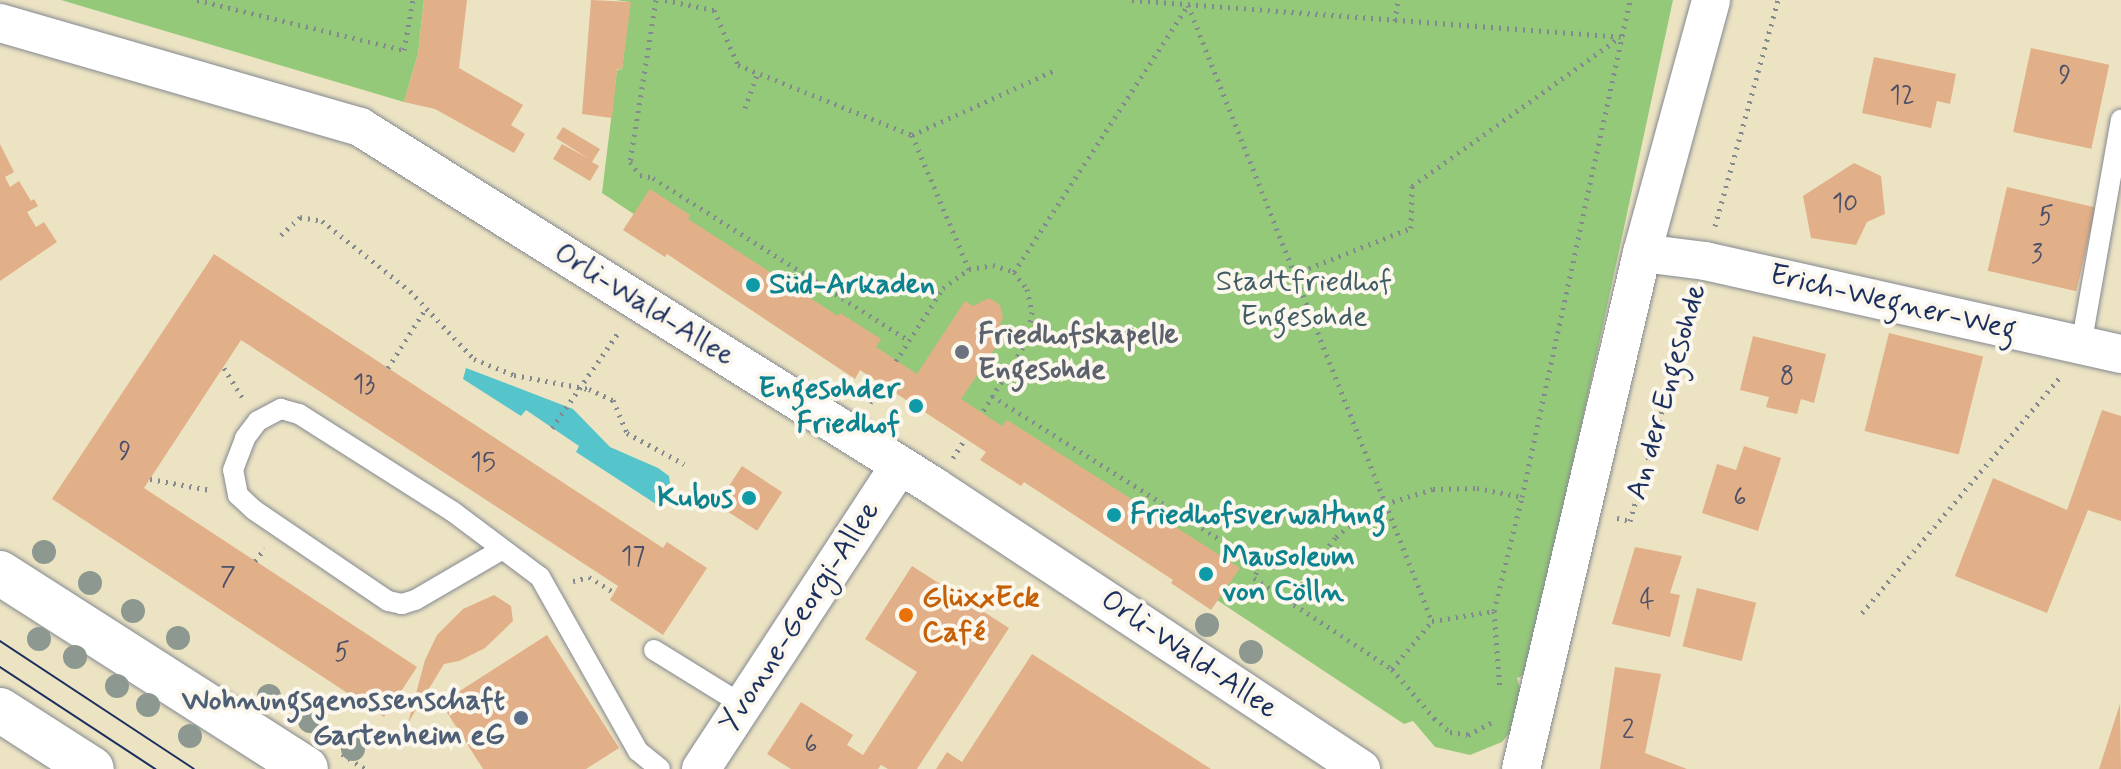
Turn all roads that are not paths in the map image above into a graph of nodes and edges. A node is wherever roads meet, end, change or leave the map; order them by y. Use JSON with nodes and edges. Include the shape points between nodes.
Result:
{"nodes":[{"id":1,"x":1711,"y":0,"type":"edge"},
{"id":2,"x":0,"y":23,"type":"edge"},
{"id":3,"x":2121,"y":120,"type":"edge"},
{"id":4,"x":1642,"y":253,"type":"junction"},
{"id":5,"x":1705,"y":261,"type":"joint"},
{"id":6,"x":2096,"y":349,"type":"edge"},
{"id":7,"x":900,"y":465,"type":"junction"},
{"id":8,"x":501,"y":550,"type":"junction"},
{"id":9,"x":0,"y":573,"type":"edge"},
{"id":10,"x":654,"y":650,"type":"dead end"},
{"id":11,"x":743,"y":705,"type":"junction"},
{"id":12,"x":0,"y":710,"type":"edge"},
{"id":13,"x":92,"y":769,"type":"edge"},
{"id":14,"x":306,"y":769,"type":"edge"},
{"id":15,"x":660,"y":769,"type":"edge"},
{"id":16,"x":701,"y":769,"type":"edge"},
{"id":17,"x":1361,"y":769,"type":"edge"},
{"id":18,"x":1521,"y":769,"type":"edge"}],
"edges":[{"from":1,"to":4,"type":"street","name":"An der Engesohde"},
{"from":2,"to":7,"type":"street","name":"Orli-Wald-Allee","via":[[360,127]]},
{"from":3,"to":6,"type":"lane"},
{"from":4,"to":5,"type":"street","name":"An der Engesohde"},
{"from":4,"to":18,"type":"street","name":"An der Engesohde"},
{"from":5,"to":6,"type":"street","name":"Erich-Wegner-Weg"},
{"from":7,"to":11,"type":"street","name":"Yvonne-Georgi-Allee"},
{"from":7,"to":17,"type":"street","name":"Orli-Wald-Allee"},
{"from":8,"to":8,"type":"lane","via":[[452,511],[299,414],[281,409],[258,421],[233,470],[238,495],[254,510],[388,601],[415,600]]},
{"from":8,"to":15,"type":"lane","via":[[548,587],[638,751]]},
{"from":9,"to":14,"type":"main road"},
{"from":10,"to":11,"type":"lane"},
{"from":11,"to":16,"type":"street","name":"Yvonne-Georgi-Allee"},
{"from":12,"to":13,"type":"main road"}]}
